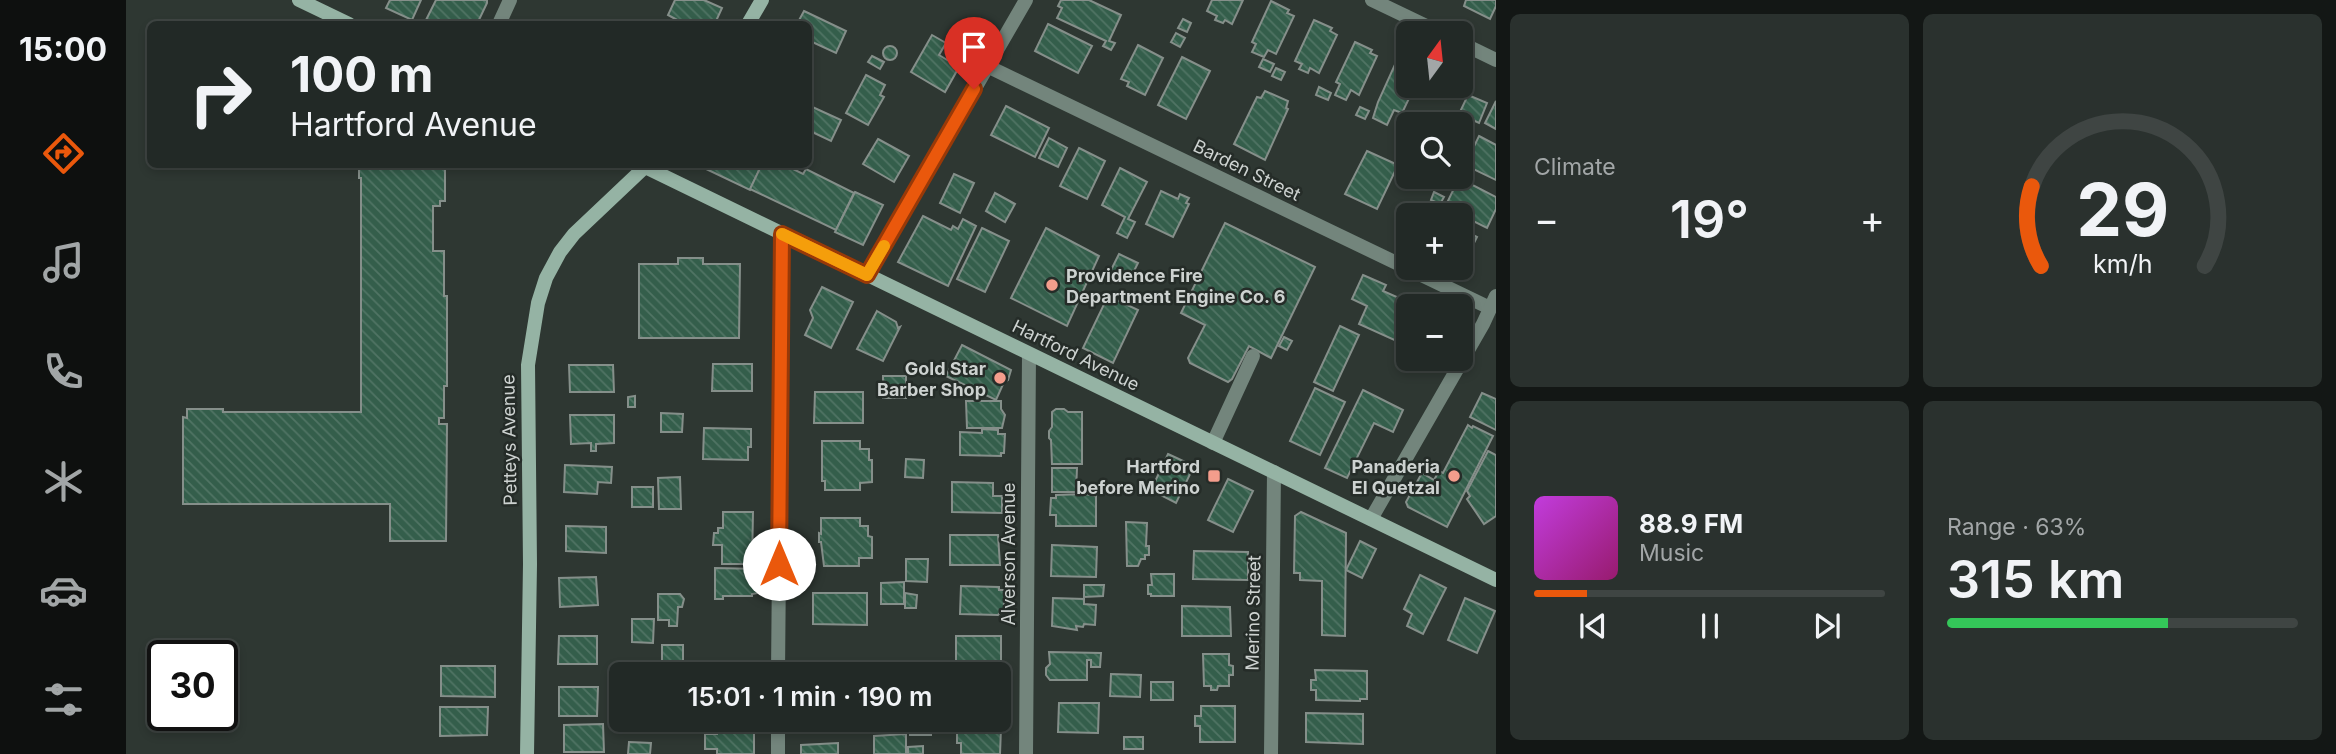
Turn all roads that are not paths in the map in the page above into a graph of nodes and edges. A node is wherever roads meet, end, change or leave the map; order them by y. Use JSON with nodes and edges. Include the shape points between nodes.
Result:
{"nodes":[{"id":1,"x":299,"y":0,"type":"edge"},
{"id":2,"x":510,"y":0,"type":"edge"},
{"id":3,"x":762,"y":0,"type":"edge"},
{"id":4,"x":1026,"y":0,"type":"edge"},
{"id":5,"x":1373,"y":0,"type":"edge"},
{"id":6,"x":343,"y":21,"type":"edge"},
{"id":7,"x":500,"y":21,"type":"edge"},
{"id":8,"x":750,"y":21,"type":"edge"},
{"id":9,"x":1416,"y":21,"type":"edge"},
{"id":10,"x":1474,"y":49,"type":"edge"},
{"id":11,"x":1496,"y":60,"type":"edge"},
{"id":12,"x":987,"y":66,"type":"junction"},
{"id":13,"x":642,"y":168,"type":"edge"},
{"id":14,"x":648,"y":168,"type":"edge"},
{"id":15,"x":782,"y":234,"type":"junction"},
{"id":16,"x":867,"y":275,"type":"junction"},
{"id":17,"x":1493,"y":302,"type":"edge"},
{"id":18,"x":1029,"y":354,"type":"junction"},
{"id":19,"x":1253,"y":356,"type":"dead end"},
{"id":20,"x":1213,"y":443,"type":"junction"},
{"id":21,"x":1274,"y":472,"type":"junction"},
{"id":22,"x":1371,"y":520,"type":"junction"},
{"id":23,"x":1496,"y":580,"type":"edge"},
{"id":24,"x":778,"y":662,"type":"edge"},
{"id":25,"x":778,"y":732,"type":"edge"},
{"id":26,"x":527,"y":754,"type":"edge"},
{"id":27,"x":778,"y":754,"type":"edge"},
{"id":28,"x":1026,"y":754,"type":"edge"},
{"id":29,"x":1271,"y":754,"type":"edge"}],
"edges":[{"from":1,"to":6,"type":"main road"},
{"from":2,"to":7,"type":"street"},
{"from":3,"to":8,"type":"main road"},
{"from":4,"to":12,"type":"street"},
{"from":5,"to":9,"type":"street"},
{"from":10,"to":11,"type":"street"},
{"from":12,"to":16,"type":"street"},
{"from":12,"to":17,"type":"street","name":"Barden Street"},
{"from":13,"to":26,"type":"main road","name":"Petteys Avenue","via":[[560,252],[538,303],[528,365]]},
{"from":14,"to":15,"type":"main road","name":"Hartford Avenue"},
{"from":15,"to":16,"type":"main road","name":"Hartford Avenue"},
{"from":15,"to":24,"type":"street"},
{"from":16,"to":18,"type":"main road","name":"Hartford Avenue"},
{"from":17,"to":22,"type":"street"},
{"from":18,"to":20,"type":"main road","name":"Hartford Avenue"},
{"from":18,"to":28,"type":"street","name":"Alverson Avenue"},
{"from":19,"to":20,"type":"street"},
{"from":20,"to":21,"type":"main road","name":"Hartford Avenue"},
{"from":21,"to":22,"type":"main road","name":"Hartford Avenue"},
{"from":21,"to":29,"type":"street","name":"Merino Street"},
{"from":22,"to":23,"type":"main road","name":"Hartford Avenue"},
{"from":25,"to":27,"type":"street"}]}
